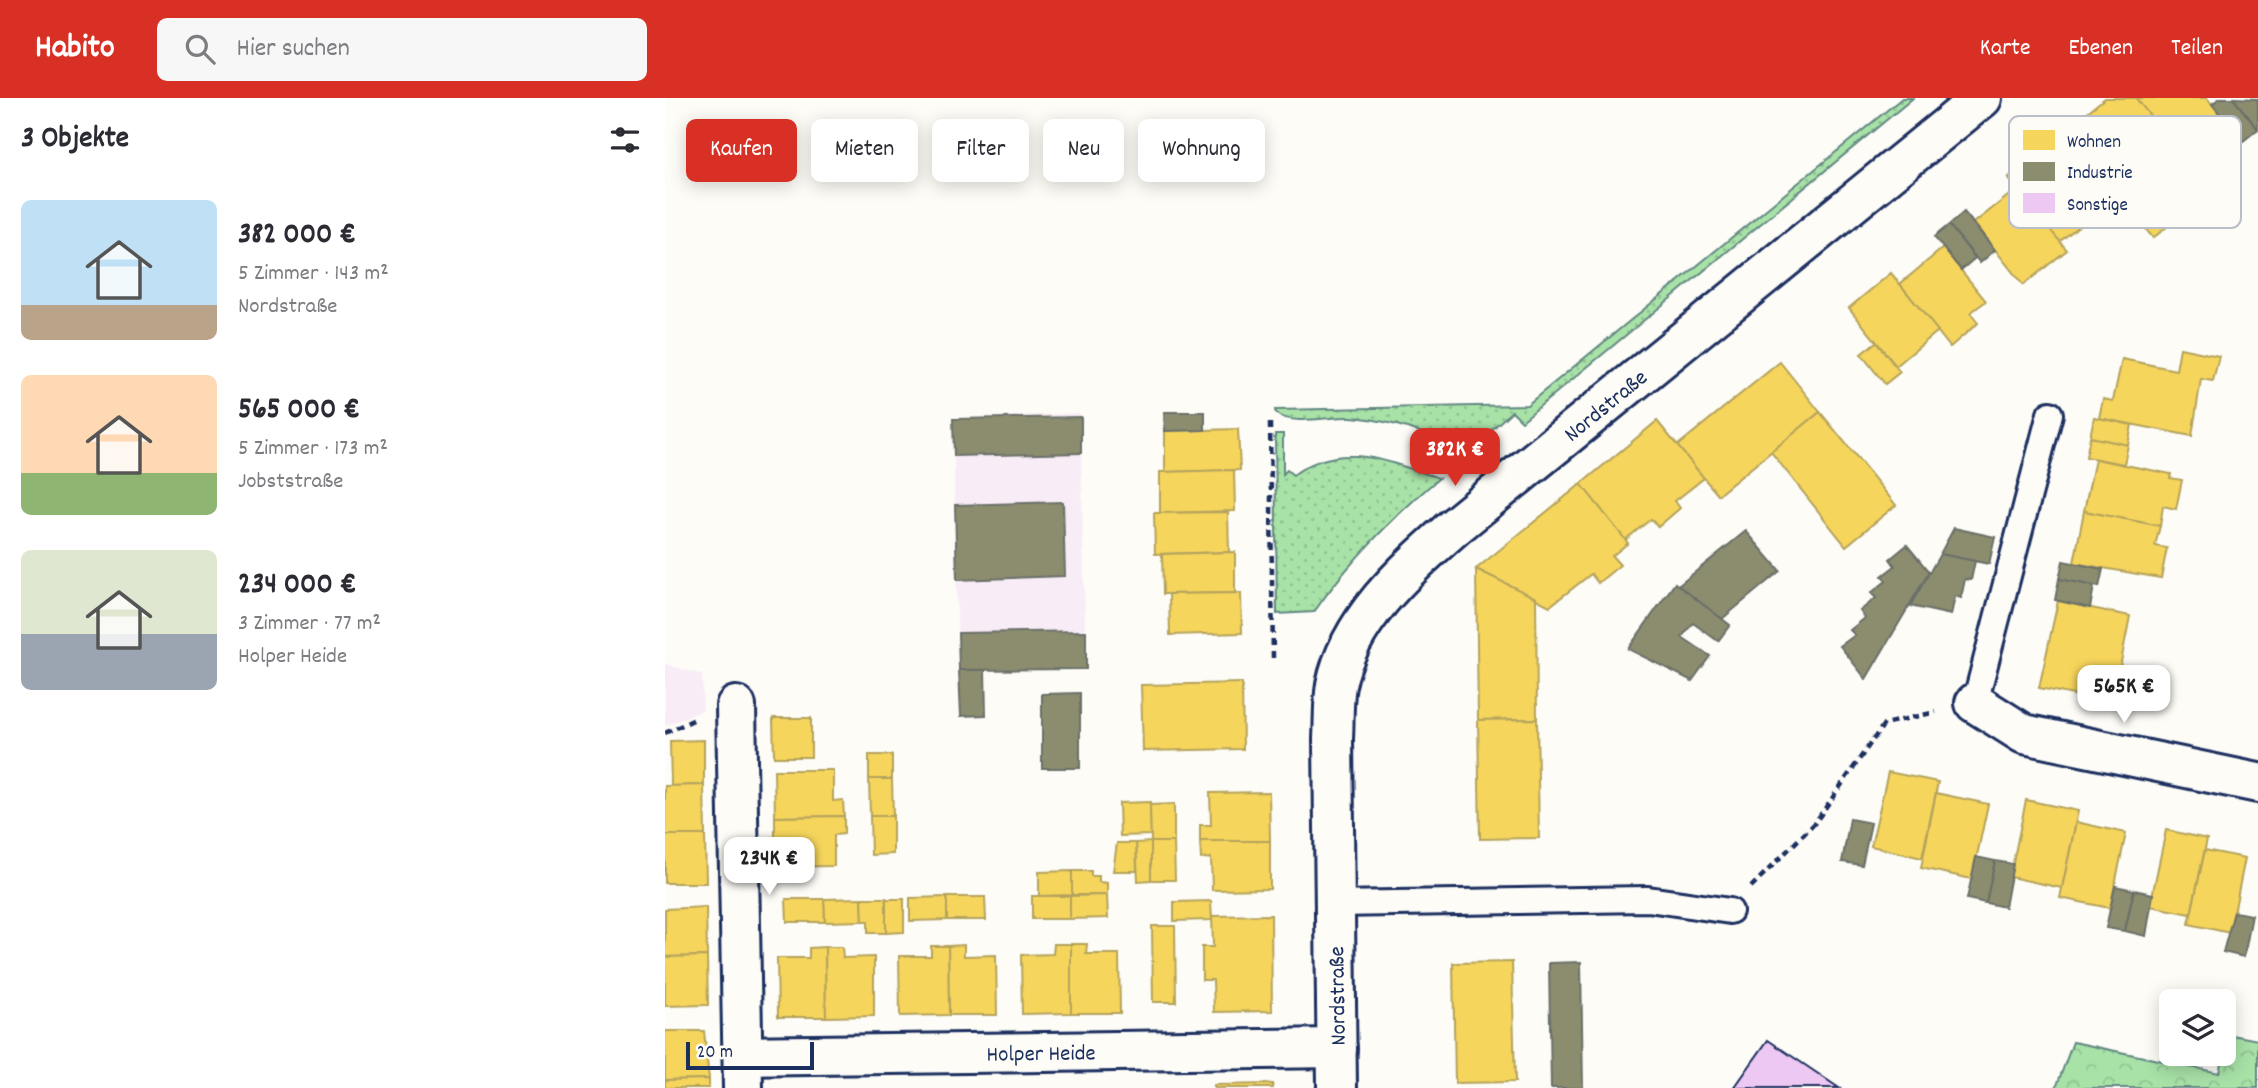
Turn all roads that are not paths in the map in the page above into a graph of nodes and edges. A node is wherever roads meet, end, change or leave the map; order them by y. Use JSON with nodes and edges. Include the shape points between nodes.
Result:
{"nodes":[{"id":1,"x":1982,"y":98,"type":"edge"},
{"id":2,"x":2050,"y":414,"type":"dead end"},
{"id":3,"x":1975,"y":703,"type":"joint"},
{"id":4,"x":736,"y":706,"type":"dead end"},
{"id":5,"x":2258,"y":783,"type":"edge"},
{"id":6,"x":1335,"y":904,"type":"junction"},
{"id":7,"x":1730,"y":911,"type":"road end"},
{"id":8,"x":1337,"y":1048,"type":"junction"},
{"id":9,"x":743,"y":1072,"type":"edge"},
{"id":10,"x":1338,"y":1088,"type":"edge"}],
"edges":[{"from":1,"to":6,"type":"street","name":"Nordstraße","via":[[1399,576],[1361,627],[1336,685]]},
{"from":2,"to":3,"type":"lane"},
{"from":3,"to":5,"type":"street","via":[[2024,734]]},
{"from":4,"to":9,"type":"street","name":"Holper Heide"},
{"from":6,"to":7,"type":"lane","via":[[1649,899]]},
{"from":6,"to":8,"type":"street","name":"Nordstraße"},
{"from":8,"to":9,"type":"street","name":"Holper Heide"},
{"from":8,"to":10,"type":"street","name":"Nordstraße"}]}
